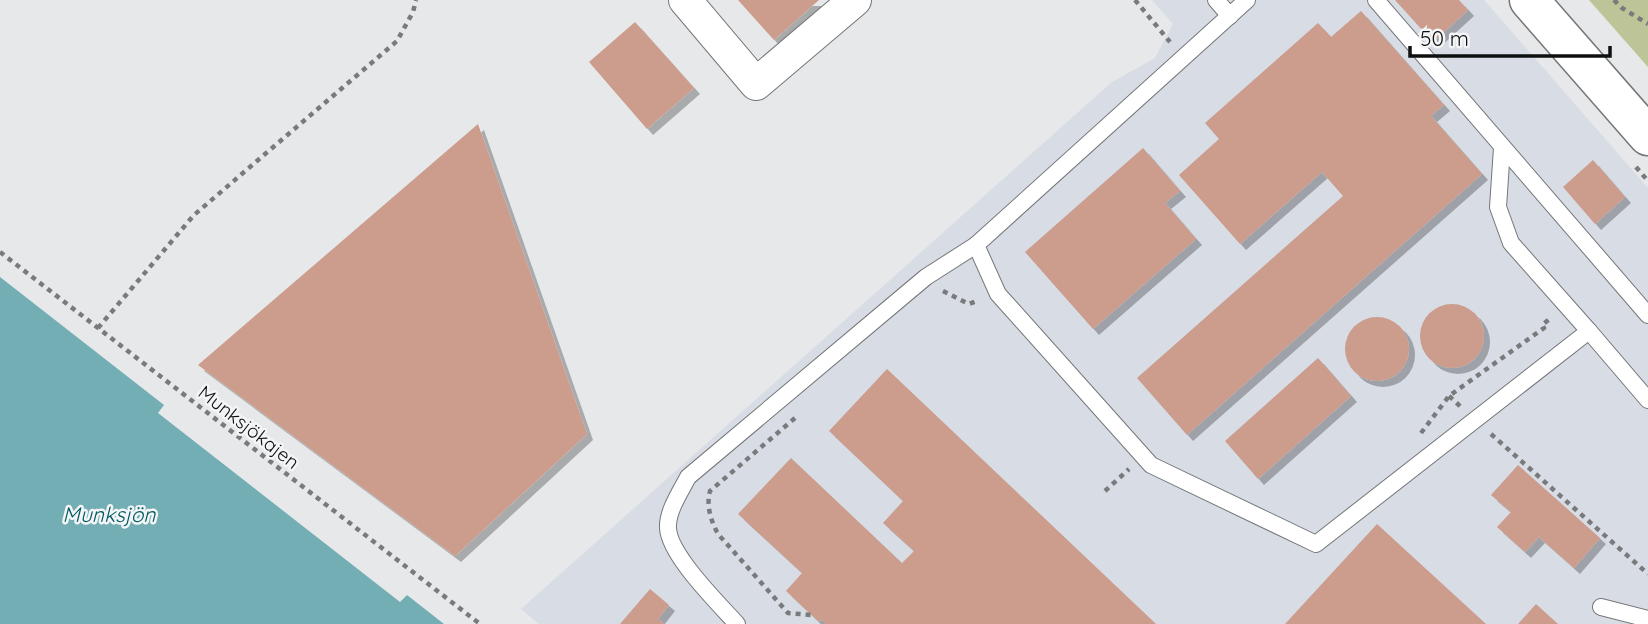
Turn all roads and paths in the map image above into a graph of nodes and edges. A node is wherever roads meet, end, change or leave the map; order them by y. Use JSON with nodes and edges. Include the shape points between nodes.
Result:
{"nodes":[{"id":1,"x":416,"y":0,"type":"edge"},
{"id":2,"x":685,"y":0,"type":"edge"},
{"id":3,"x":855,"y":0,"type":"edge"},
{"id":4,"x":1135,"y":0,"type":"edge"},
{"id":5,"x":1216,"y":0,"type":"edge"},
{"id":6,"x":1247,"y":0,"type":"edge"},
{"id":7,"x":1376,"y":0,"type":"edge"},
{"id":8,"x":1529,"y":0,"type":"edge"},
{"id":9,"x":1614,"y":0,"type":"edge"},
{"id":10,"x":1230,"y":16,"type":"junction"},
{"id":11,"x":1648,"y":24,"type":"edge"},
{"id":12,"x":1184,"y":57,"type":"junction"},
{"id":13,"x":1648,"y":136,"type":"edge"},
{"id":14,"x":1502,"y":148,"type":"junction"},
{"id":15,"x":975,"y":245,"type":"junction"},
{"id":16,"x":0,"y":252,"type":"edge"},
{"id":17,"x":998,"y":294,"type":"junction"},
{"id":18,"x":933,"y":300,"type":"dead end"},
{"id":19,"x":1567,"y":306,"type":"junction"},
{"id":20,"x":1648,"y":315,"type":"edge"},
{"id":21,"x":98,"y":328,"type":"junction"},
{"id":22,"x":1589,"y":331,"type":"junction"},
{"id":23,"x":1449,"y":396,"type":"junction"},
{"id":24,"x":1648,"y":400,"type":"edge"},
{"id":25,"x":806,"y":409,"type":"dead end"},
{"id":26,"x":1475,"y":419,"type":"junction"},
{"id":27,"x":1420,"y":434,"type":"dead end"},
{"id":28,"x":1648,"y":574,"type":"edge"},
{"id":29,"x":1601,"y":607,"type":"dead end"},
{"id":30,"x":811,"y":615,"type":"dead end"},
{"id":31,"x":1648,"y":618,"type":"edge"},
{"id":32,"x":480,"y":624,"type":"edge"},
{"id":33,"x":737,"y":624,"type":"edge"}],
"edges":[{"from":1,"to":21,"type":"path","via":[[397,41],[194,215]]},
{"from":2,"to":3,"type":"street","via":[[756,84]]},
{"from":4,"to":12,"type":"path"},
{"from":5,"to":10,"type":"lane"},
{"from":6,"to":10,"type":"lane"},
{"from":7,"to":14,"type":"lane"},
{"from":8,"to":13,"type":"main road"},
{"from":9,"to":11,"type":"path"},
{"from":10,"to":12,"type":"lane"},
{"from":12,"to":15,"type":"lane"},
{"from":14,"to":19,"type":"lane","via":[[1498,207],[1511,243]]},
{"from":14,"to":20,"type":"lane"},
{"from":15,"to":17,"type":"lane"},
{"from":15,"to":33,"type":"lane","via":[[926,276],[688,477],[668,528],[679,557]]},
{"from":16,"to":21,"type":"path","name":"Munksjökajen"},
{"from":17,"to":18,"type":"path","via":[[969,304],[943,291]]},
{"from":17,"to":26,"type":"lane","via":[[1151,465],[1316,544]]},
{"from":19,"to":22,"type":"lane"},
{"from":19,"to":23,"type":"path","via":[[1542,325],[1544,328]]},
{"from":21,"to":32,"type":"path","name":"Munksjökajen"},
{"from":22,"to":24,"type":"lane"},
{"from":22,"to":26,"type":"lane"},
{"from":23,"to":26,"type":"path"},
{"from":23,"to":27,"type":"path"},
{"from":25,"to":30,"type":"path","via":[[710,491],[708,498],[718,534],[789,613]]},
{"from":26,"to":28,"type":"path"},
{"from":29,"to":31,"type":"lane"}]}
